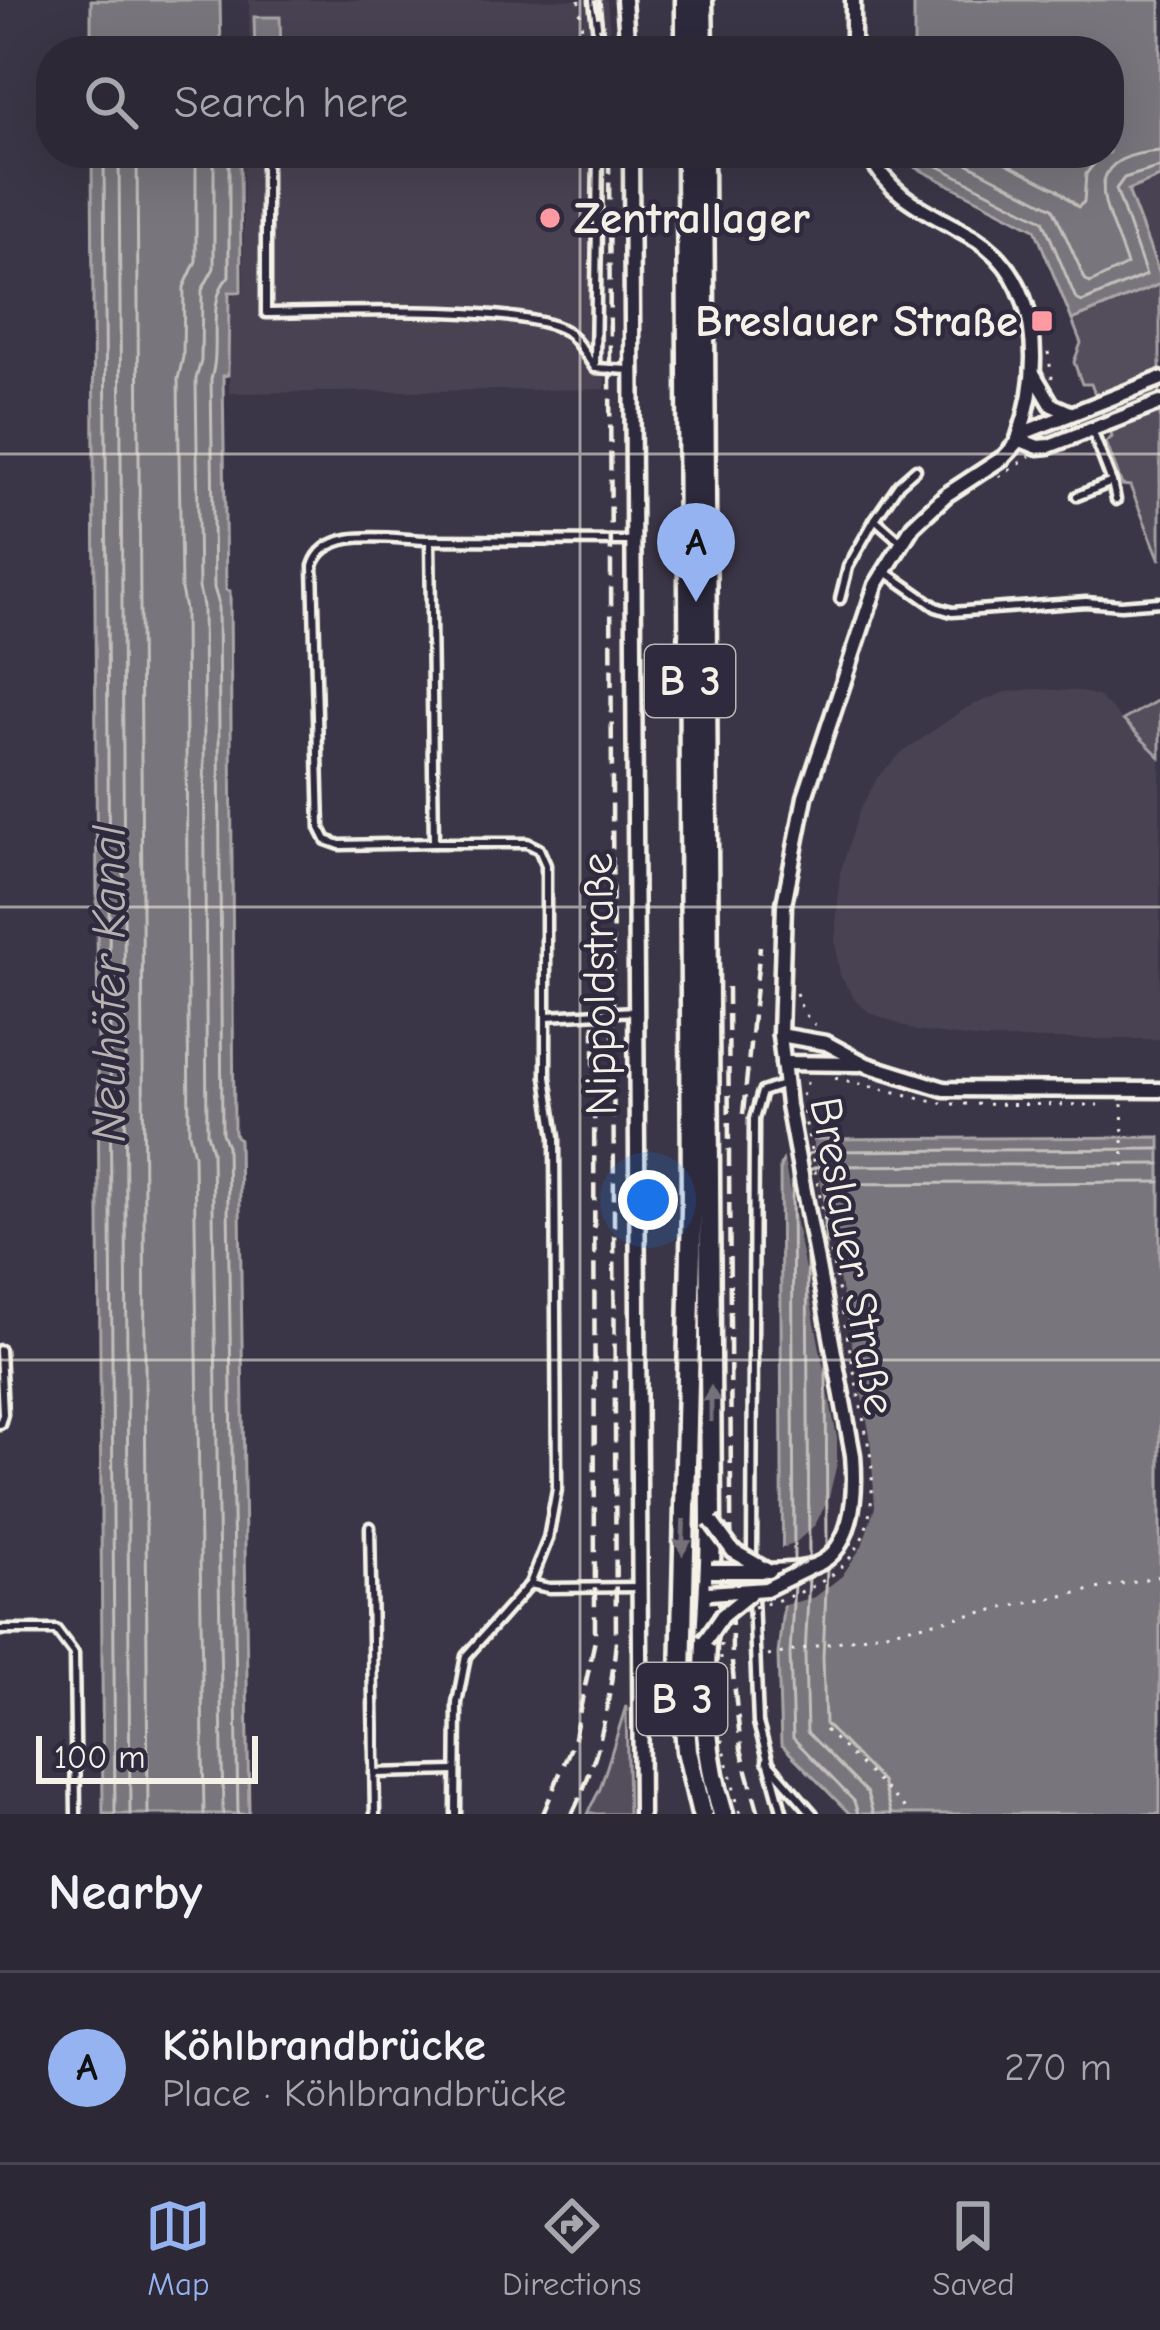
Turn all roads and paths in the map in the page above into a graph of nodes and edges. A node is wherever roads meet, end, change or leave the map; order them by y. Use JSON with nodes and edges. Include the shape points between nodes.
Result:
{"nodes":[{"id":1,"x":579,"y":0,"type":"edge"},
{"id":2,"x":594,"y":0,"type":"edge"},
{"id":3,"x":625,"y":0,"type":"edge"},
{"id":4,"x":686,"y":0,"type":"edge"},
{"id":5,"x":702,"y":0,"type":"edge"},
{"id":6,"x":853,"y":0,"type":"edge"},
{"id":7,"x":583,"y":36,"type":"edge"},
{"id":8,"x":598,"y":36,"type":"edge"},
{"id":9,"x":627,"y":36,"type":"edge"},
{"id":10,"x":686,"y":36,"type":"edge"},
{"id":11,"x":703,"y":36,"type":"edge"},
{"id":12,"x":853,"y":36,"type":"edge"},
{"id":13,"x":266,"y":168,"type":"edge"},
{"id":14,"x":598,"y":168,"type":"edge"},
{"id":15,"x":631,"y":168,"type":"edge"},
{"id":16,"x":687,"y":168,"type":"edge"},
{"id":17,"x":704,"y":168,"type":"edge"},
{"id":18,"x":879,"y":168,"type":"edge"},
{"id":19,"x":595,"y":368,"type":"junction"},
{"id":20,"x":633,"y":370,"type":"junction"},
{"id":21,"x":1033,"y":373,"type":"junction"},
{"id":22,"x":1160,"y":379,"type":"edge"},
{"id":23,"x":1160,"y":404,"type":"edge"},
{"id":24,"x":1072,"y":412,"type":"junction"},
{"id":25,"x":1098,"y":427,"type":"junction"},
{"id":26,"x":1018,"y":439,"type":"junction"},
{"id":27,"x":1023,"y":464,"type":"dead end"},
{"id":28,"x":916,"y":470,"type":"dead end"},
{"id":29,"x":993,"y":480,"type":"dead end"},
{"id":30,"x":1112,"y":482,"type":"junction"},
{"id":31,"x":1077,"y":496,"type":"dead end"},
{"id":32,"x":1116,"y":500,"type":"dead end"},
{"id":33,"x":874,"y":519,"type":"junction"},
{"id":34,"x":430,"y":540,"type":"junction"},
{"id":35,"x":631,"y":541,"type":"junction"},
{"id":36,"x":901,"y":542,"type":"junction"},
{"id":37,"x":883,"y":570,"type":"junction"},
{"id":38,"x":840,"y":599,"type":"dead end"},
{"id":39,"x":1160,"y":602,"type":"edge"},
{"id":40,"x":434,"y":843,"type":"junction"},
{"id":41,"x":794,"y":981,"type":"dead end"},
{"id":42,"x":635,"y":1011,"type":"junction"},
{"id":43,"x":547,"y":1016,"type":"junction"},
{"id":44,"x":818,"y":1027,"type":"dead end"},
{"id":45,"x":780,"y":1035,"type":"junction"},
{"id":46,"x":783,"y":1063,"type":"junction"},
{"id":47,"x":867,"y":1065,"type":"junction"},
{"id":48,"x":819,"y":1074,"type":"dead end"},
{"id":49,"x":785,"y":1084,"type":"junction"},
{"id":50,"x":1160,"y":1090,"type":"edge"},
{"id":51,"x":795,"y":1104,"type":"junction"},
{"id":52,"x":1122,"y":1104,"type":"dead end"},
{"id":53,"x":1124,"y":1173,"type":"dead end"},
{"id":54,"x":0,"y":1351,"type":"edge"},
{"id":55,"x":0,"y":1424,"type":"edge"},
{"id":56,"x":711,"y":1521,"type":"junction"},
{"id":57,"x":370,"y":1527,"type":"dead end"},
{"id":58,"x":809,"y":1568,"type":"junction"},
{"id":59,"x":711,"y":1571,"type":"junction"},
{"id":60,"x":768,"y":1571,"type":"junction"},
{"id":61,"x":1160,"y":1576,"type":"edge"},
{"id":62,"x":682,"y":1581,"type":"junction"},
{"id":63,"x":530,"y":1584,"type":"junction"},
{"id":64,"x":639,"y":1587,"type":"junction"},
{"id":65,"x":709,"y":1593,"type":"junction"},
{"id":66,"x":751,"y":1593,"type":"junction"},
{"id":67,"x":752,"y":1608,"type":"dead end"},
{"id":68,"x":0,"y":1630,"type":"edge"},
{"id":69,"x":713,"y":1642,"type":"junction"},
{"id":70,"x":763,"y":1657,"type":"dead end"},
{"id":71,"x":825,"y":1730,"type":"dead end"},
{"id":72,"x":765,"y":1758,"type":"junction"},
{"id":73,"x":456,"y":1771,"type":"junction"},
{"id":74,"x":374,"y":1773,"type":"junction"},
{"id":75,"x":909,"y":1813,"type":"edge"},
{"id":76,"x":76,"y":1814,"type":"edge"},
{"id":77,"x":375,"y":1814,"type":"edge"},
{"id":78,"x":456,"y":1814,"type":"edge"},
{"id":79,"x":641,"y":1814,"type":"edge"},
{"id":80,"x":702,"y":1814,"type":"edge"},
{"id":81,"x":723,"y":1814,"type":"edge"},
{"id":82,"x":740,"y":1814,"type":"edge"},
{"id":83,"x":783,"y":1814,"type":"edge"},
{"id":84,"x":813,"y":1814,"type":"edge"}],
"edges":[{"from":1,"to":7,"type":"path"},
{"from":2,"to":8,"type":"lane"},
{"from":3,"to":9,"type":"street"},
{"from":4,"to":10,"type":"main road"},
{"from":5,"to":11,"type":"main road"},
{"from":6,"to":12,"type":"street"},
{"from":13,"to":19,"type":"lane","via":[[266,313],[413,312],[545,323],[568,332]]},
{"from":14,"to":19,"type":"lane"},
{"from":15,"to":20,"type":"street","name":"Nippoldstraße"},
{"from":16,"to":62,"type":"main road","number":"B 3","one_way":true,"via":[[692,1210]]},
{"from":56,"to":17,"type":"main road","number":"B 3","one_way":true},
{"from":18,"to":21,"type":"street","via":[[898,194],[977,240],[1006,268],[1027,311]]},
{"from":19,"to":20,"type":"lane"},
{"from":20,"to":35,"type":"street","name":"Nippoldstraße"},
{"from":21,"to":24,"type":"street","via":[[1052,405]]},
{"from":21,"to":26,"type":"street"},
{"from":22,"to":24,"type":"street","name":"Breslauer Straße"},
{"from":23,"to":25,"type":"street"},
{"from":24,"to":26,"type":"street","name":"Breslauer Straße"},
{"from":25,"to":26,"type":"street","via":[[1045,446]]},
{"from":25,"to":30,"type":"lane"},
{"from":26,"to":36,"type":"street","name":"Breslauer Straße","via":[[933,505]]},
{"from":27,"to":29,"type":"path"},
{"from":28,"to":33,"type":"lane"},
{"from":30,"to":31,"type":"lane"},
{"from":30,"to":32,"type":"lane"},
{"from":33,"to":36,"type":"lane"},
{"from":33,"to":38,"type":"lane"},
{"from":34,"to":35,"type":"lane"},
{"from":34,"to":40,"type":"lane"},
{"from":34,"to":40,"type":"lane","via":[[332,541],[313,566],[320,828],[340,845]]},
{"from":35,"to":42,"type":"street","name":"Nippoldstraße"},
{"from":36,"to":37,"type":"street","name":"Breslauer Straße"},
{"from":37,"to":39,"type":"lane","via":[[952,612]]},
{"from":37,"to":45,"type":"street","name":"Breslauer Straße","via":[[798,824],[782,932]]},
{"from":40,"to":43,"type":"lane","via":[[539,849],[547,865]]},
{"from":41,"to":44,"type":"path","via":[[803,1012]]},
{"from":42,"to":43,"type":"lane"},
{"from":42,"to":64,"type":"street","name":"Nippoldstraße"},
{"from":43,"to":63,"type":"lane","via":[[557,1489]]},
{"from":45,"to":46,"type":"street","name":"Breslauer Straße"},
{"from":45,"to":47,"type":"street","via":[[826,1043]]},
{"from":46,"to":47,"type":"street"},
{"from":46,"to":49,"type":"street","name":"Breslauer Straße"},
{"from":47,"to":50,"type":"street","via":[[944,1089]]},
{"from":48,"to":51,"type":"path"},
{"from":49,"to":51,"type":"street","name":"Breslauer Straße"},
{"from":49,"to":72,"type":"lane","via":[[758,1098],[752,1161],[752,1627]]},
{"from":51,"to":58,"type":"street","name":"Breslauer Straße","via":[[855,1484],[846,1530]]},
{"from":51,"to":67,"type":"path","bridge":true,"via":[[871,1458],[871,1505],[859,1544],[839,1570],[812,1590]]},
{"from":52,"to":53,"type":"path"},
{"from":54,"to":55,"type":"lane"},
{"from":56,"to":59,"type":"main road","number":"B 3"},
{"from":56,"to":60,"type":"street","bridge":true,"via":[[733,1551]]},
{"from":57,"to":74,"type":"lane"},
{"from":58,"to":60,"type":"street","bridge":true},
{"from":58,"to":66,"type":"street","name":"Breslauer Straße","bridge":true},
{"from":59,"to":60,"type":"street","bridge":true},
{"from":59,"to":62,"type":"street"},
{"from":59,"to":65,"type":"main road","number":"B 3","bridge":true},
{"from":61,"to":70,"type":"path"},
{"from":62,"to":65,"type":"street","name":"Breslauer Straße"},
{"from":62,"to":80,"type":"main road","number":"B 3","via":[[682,1714]]},
{"from":63,"to":64,"type":"lane"},
{"from":63,"to":73,"type":"lane","via":[[466,1656]]},
{"from":64,"to":79,"type":"street","name":"Nippoldstraße"},
{"from":65,"to":66,"type":"street","name":"Breslauer Straße","bridge":true},
{"from":65,"to":69,"type":"main road","number":"B 3","bridge":true},
{"from":66,"to":69,"type":"street","name":"Breslauer Straße","bridge":true,"via":[[722,1616]]},
{"from":68,"to":76,"type":"lane","via":[[56,1630],[74,1654]]},
{"from":69,"to":81,"type":"main road","number":"B 3","via":[[702,1691]]},
{"from":69,"to":82,"type":"path","bridge":true},
{"from":71,"to":75,"type":"path"},
{"from":72,"to":83,"type":"lane"},
{"from":72,"to":84,"type":"lane"},
{"from":73,"to":74,"type":"lane"},
{"from":73,"to":78,"type":"lane"},
{"from":74,"to":77,"type":"lane"}]}
